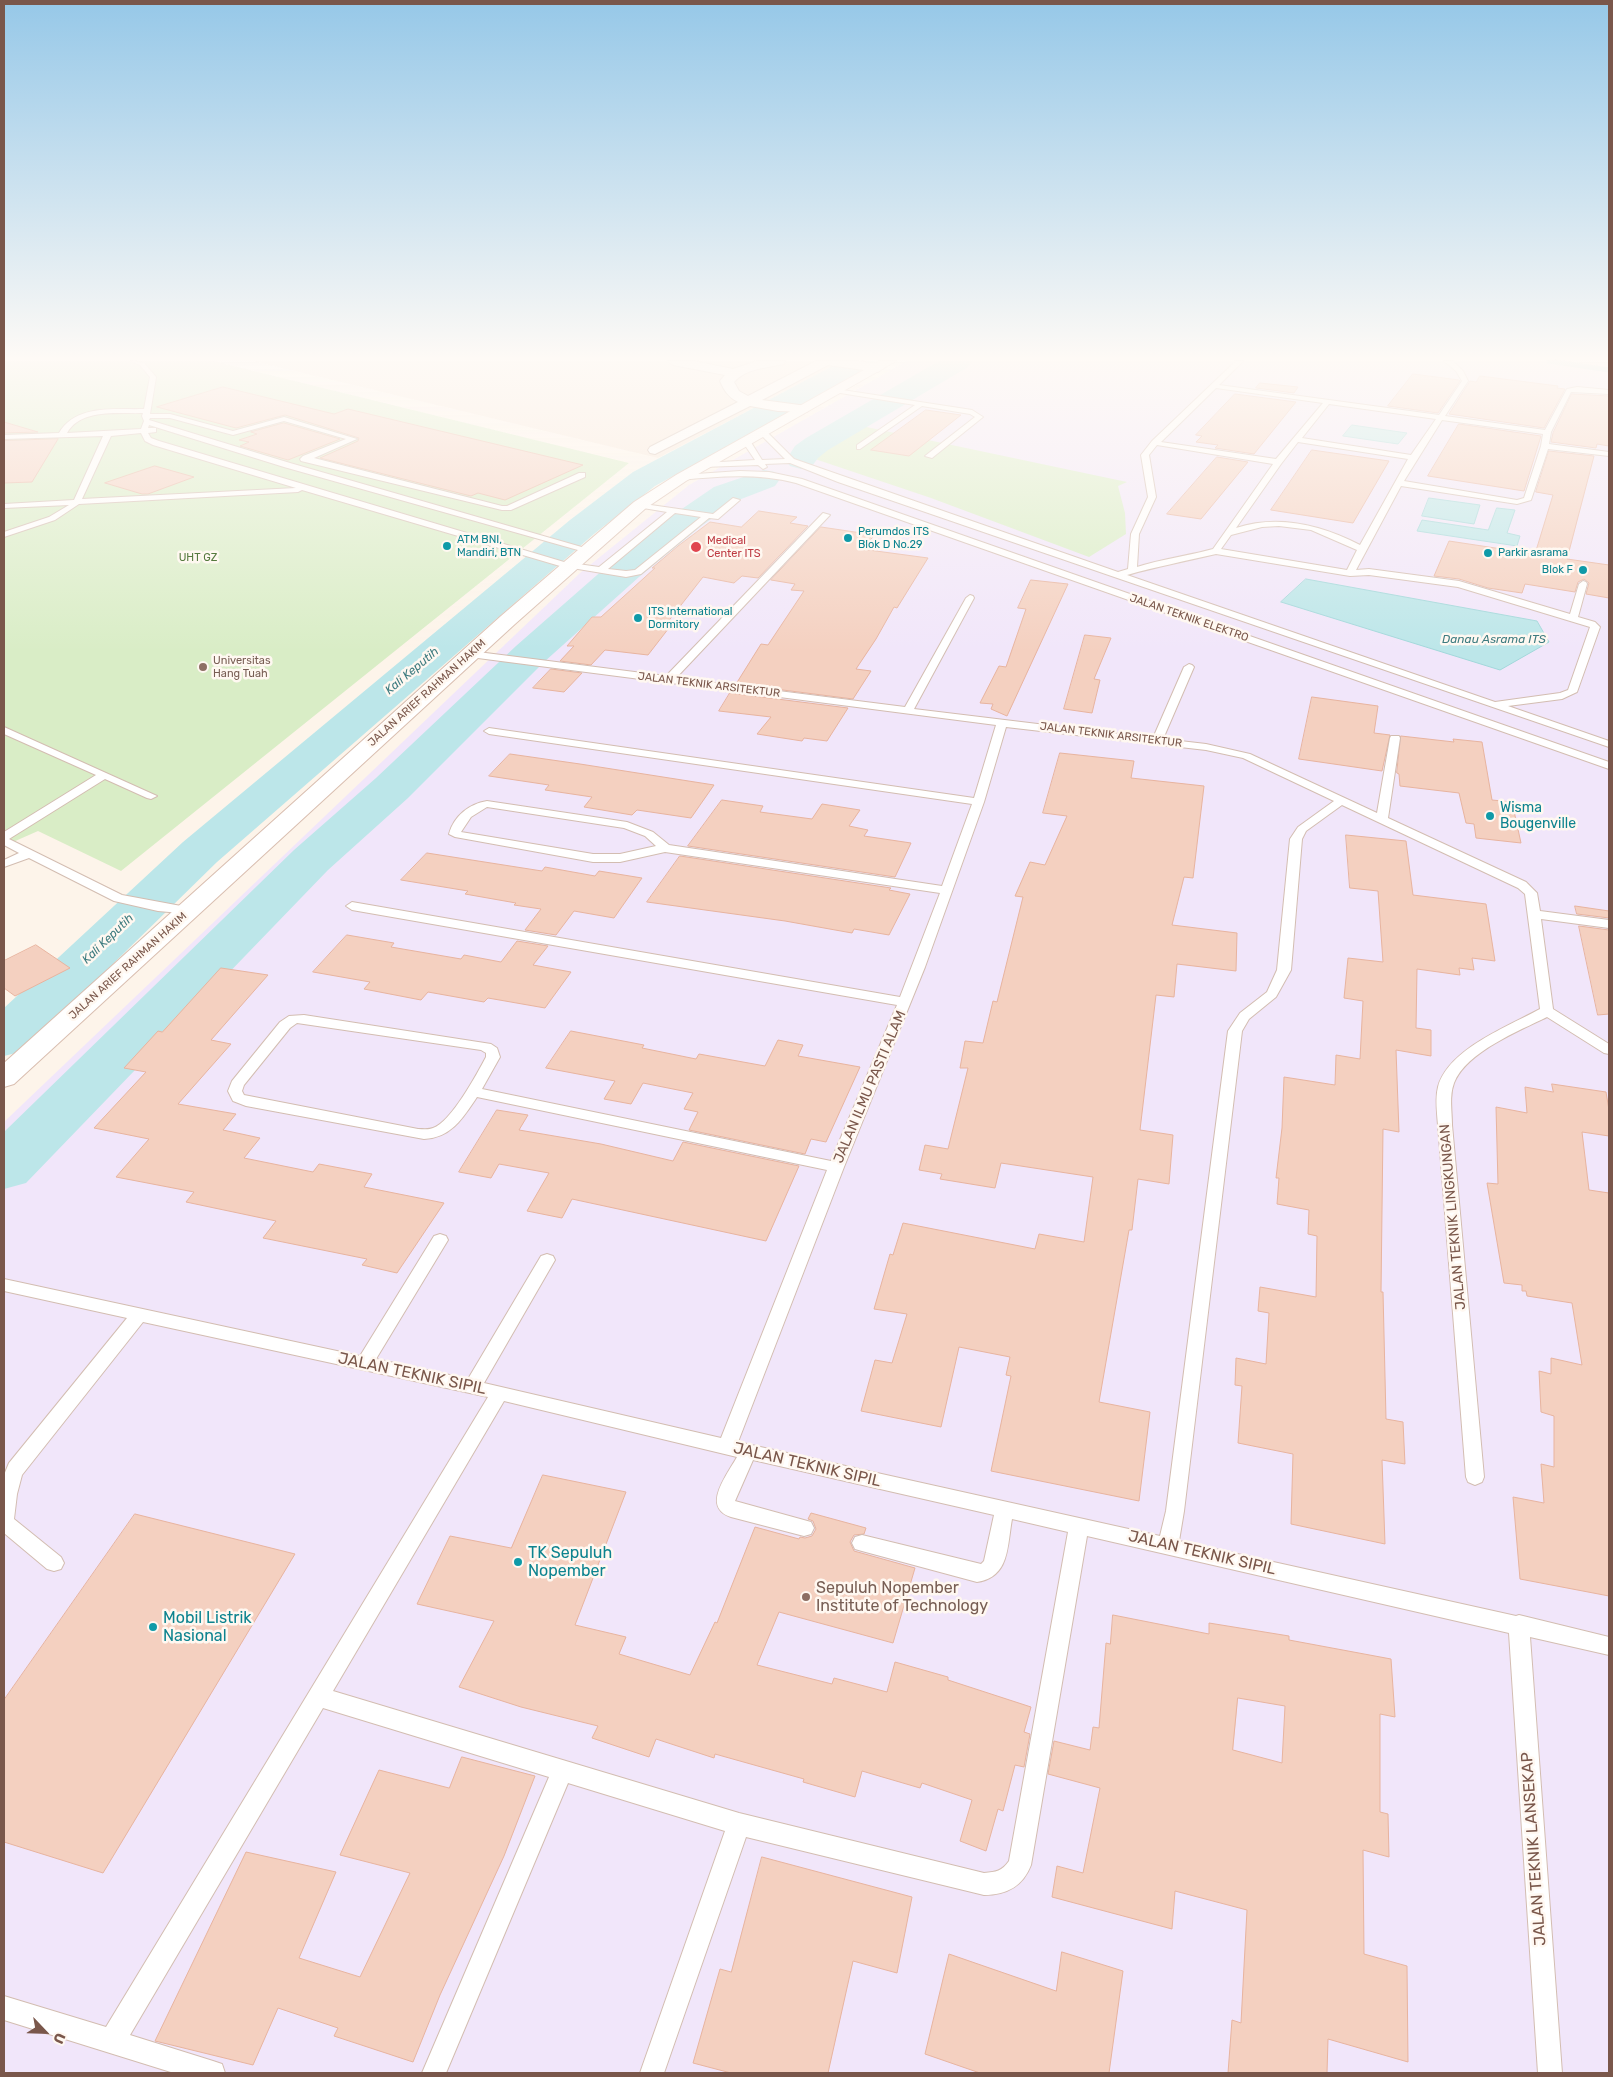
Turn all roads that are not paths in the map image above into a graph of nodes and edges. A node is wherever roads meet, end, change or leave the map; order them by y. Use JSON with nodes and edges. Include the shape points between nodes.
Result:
{"nodes":[{"id":1,"x":97,"y":458,"type":"edge"},
{"id":2,"x":205,"y":458,"type":"edge"},
{"id":3,"x":264,"y":458,"type":"edge"},
{"id":4,"x":306,"y":458,"type":"joint"},
{"id":5,"x":715,"y":458,"type":"edge"},
{"id":6,"x":757,"y":458,"type":"edge"},
{"id":7,"x":786,"y":458,"type":"edge"},
{"id":8,"x":1145,"y":458,"type":"edge"},
{"id":9,"x":1252,"y":458,"type":"edge"},
{"id":10,"x":1281,"y":458,"type":"edge"},
{"id":11,"x":1413,"y":458,"type":"edge"},
{"id":12,"x":1541,"y":458,"type":"edge"},
{"id":13,"x":791,"y":461,"type":"junction"},
{"id":14,"x":758,"y":462,"type":"junction"},
{"id":15,"x":1278,"y":462,"type":"junction"},
{"id":16,"x":287,"y":465,"type":"junction"},
{"id":17,"x":703,"y":465,"type":"junction"},
{"id":18,"x":768,"y":474,"type":"junction"},
{"id":19,"x":582,"y":475,"type":"dead end"},
{"id":20,"x":681,"y":478,"type":"junction"},
{"id":21,"x":1399,"y":483,"type":"junction"},
{"id":22,"x":308,"y":489,"type":"junction"},
{"id":23,"x":736,"y":500,"type":"dead end"},
{"id":24,"x":77,"y":502,"type":"junction"},
{"id":25,"x":640,"y":505,"type":"junction"},
{"id":26,"x":4,"y":506,"type":"edge"},
{"id":27,"x":673,"y":511,"type":"junction"},
{"id":28,"x":826,"y":515,"type":"dead end"},
{"id":29,"x":705,"y":516,"type":"junction"},
{"id":30,"x":969,"y":524,"type":"junction"},
{"id":31,"x":525,"y":532,"type":"junction"},
{"id":32,"x":947,"y":533,"type":"junction"},
{"id":33,"x":1227,"y":534,"type":"junction"},
{"id":34,"x":4,"y":535,"type":"edge"},
{"id":35,"x":496,"y":544,"type":"junction"},
{"id":36,"x":1218,"y":547,"type":"junction"},
{"id":37,"x":1362,"y":549,"type":"junction"},
{"id":38,"x":585,"y":550,"type":"junction"},
{"id":39,"x":567,"y":564,"type":"junction"},
{"id":40,"x":601,"y":570,"type":"junction"},
{"id":41,"x":1353,"y":570,"type":"junction"},
{"id":42,"x":1127,"y":574,"type":"junction"},
{"id":43,"x":1583,"y":584,"type":"dead end"},
{"id":44,"x":970,"y":598,"type":"dead end"},
{"id":45,"x":1573,"y":618,"type":"junction"},
{"id":46,"x":470,"y":654,"type":"junction"},
{"id":47,"x":1189,"y":667,"type":"dead end"},
{"id":48,"x":668,"y":680,"type":"junction"},
{"id":49,"x":1495,"y":705,"type":"junction"},
{"id":50,"x":909,"y":709,"type":"junction"},
{"id":51,"x":1002,"y":723,"type":"junction"},
{"id":52,"x":4,"y":730,"type":"edge"},
{"id":53,"x":489,"y":731,"type":"dead end"},
{"id":54,"x":1395,"y":738,"type":"dead end"},
{"id":55,"x":1157,"y":740,"type":"junction"},
{"id":56,"x":1609,"y":744,"type":"edge"},
{"id":57,"x":1609,"y":766,"type":"edge"},
{"id":58,"x":104,"y":775,"type":"junction"},
{"id":59,"x":151,"y":796,"type":"dead end"},
{"id":60,"x":1341,"y":801,"type":"junction"},
{"id":61,"x":978,"y":802,"type":"junction"},
{"id":62,"x":1382,"y":820,"type":"junction"},
{"id":63,"x":4,"y":837,"type":"edge"},
{"id":64,"x":4,"y":841,"type":"edge"},
{"id":65,"x":665,"y":848,"type":"junction"},
{"id":66,"x":30,"y":853,"type":"junction"},
{"id":67,"x":4,"y":864,"type":"edge"},
{"id":68,"x":947,"y":890,"type":"junction"},
{"id":69,"x":352,"y":906,"type":"dead end"},
{"id":70,"x":188,"y":911,"type":"junction"},
{"id":71,"x":1535,"y":914,"type":"junction"},
{"id":72,"x":1609,"y":924,"type":"edge"},
{"id":73,"x":906,"y":1002,"type":"junction"},
{"id":74,"x":1547,"y":1011,"type":"junction"},
{"id":75,"x":1609,"y":1050,"type":"edge"},
{"id":76,"x":4,"y":1078,"type":"edge"},
{"id":77,"x":474,"y":1092,"type":"junction"},
{"id":78,"x":836,"y":1167,"type":"junction"},
{"id":79,"x":440,"y":1240,"type":"dead end"},
{"id":80,"x":547,"y":1260,"type":"dead end"},
{"id":81,"x":4,"y":1285,"type":"edge"},
{"id":82,"x":139,"y":1315,"type":"junction"},
{"id":83,"x":364,"y":1364,"type":"junction"},
{"id":84,"x":472,"y":1387,"type":"junction"},
{"id":85,"x":500,"y":1393,"type":"junction"},
{"id":86,"x":727,"y":1447,"type":"junction"},
{"id":87,"x":748,"y":1452,"type":"junction"},
{"id":88,"x":1475,"y":1477,"type":"dead end"},
{"id":89,"x":1005,"y":1509,"type":"junction"},
{"id":90,"x":1079,"y":1526,"type":"junction"},
{"id":91,"x":804,"y":1528,"type":"dead end"},
{"id":92,"x":862,"y":1543,"type":"dead end"},
{"id":93,"x":1168,"y":1546,"type":"junction"},
{"id":94,"x":54,"y":1563,"type":"dead end"},
{"id":95,"x":1518,"y":1624,"type":"junction"},
{"id":96,"x":1609,"y":1646,"type":"edge"},
{"id":97,"x":318,"y":1696,"type":"junction"},
{"id":98,"x":563,"y":1770,"type":"junction"},
{"id":99,"x":738,"y":1824,"type":"junction"},
{"id":100,"x":4,"y":2008,"type":"edge"},
{"id":101,"x":112,"y":2041,"type":"junction"},
{"id":102,"x":213,"y":2073,"type":"edge"},
{"id":103,"x":434,"y":2073,"type":"edge"},
{"id":104,"x":652,"y":2073,"type":"edge"},
{"id":105,"x":1550,"y":2073,"type":"edge"}],
"edges":[{"from":1,"to":24,"type":"lane"},
{"from":2,"to":22,"type":"lane"},
{"from":3,"to":16,"type":"lane"},
{"from":4,"to":16,"type":"lane"},
{"from":4,"to":19,"type":"lane","via":[[502,508]]},
{"from":5,"to":17,"type":"main road","name":"JALAN ARIEF RAHMAN HAKIM"},
{"from":6,"to":14,"type":"lane"},
{"from":7,"to":13,"type":"lane","name":"JALAN TEKNIK ELEKTRO"},
{"from":8,"to":42,"type":"lane","via":[[1152,497],[1139,522]]},
{"from":9,"to":15,"type":"lane"},
{"from":10,"to":15,"type":"lane"},
{"from":11,"to":21,"type":"lane"},
{"from":12,"to":21,"type":"lane","via":[[1527,500],[1517,502]]},
{"from":13,"to":14,"type":"lane","name":"JALAN TEKNIK ELEKTRO"},
{"from":13,"to":30,"type":"lane","name":"JALAN TEKNIK ELEKTRO"},
{"from":14,"to":17,"type":"lane","name":"JALAN TEKNIK ELEKTRO"},
{"from":14,"to":18,"type":"lane"},
{"from":15,"to":33,"type":"lane"},
{"from":16,"to":31,"type":"lane"},
{"from":17,"to":20,"type":"main road","name":"JALAN ARIEF RAHMAN HAKIM"},
{"from":18,"to":20,"type":"lane","name":"JALAN TEKNIK ELEKTRO"},
{"from":18,"to":32,"type":"lane","name":"JALAN TEKNIK ELEKTRO"},
{"from":20,"to":25,"type":"main road","name":"JALAN ARIEF RAHMAN HAKIM"},
{"from":21,"to":37,"type":"lane"},
{"from":22,"to":24,"type":"lane"},
{"from":22,"to":35,"type":"lane"},
{"from":23,"to":29,"type":"lane","via":[[717,516]]},
{"from":24,"to":26,"type":"lane"},
{"from":24,"to":34,"type":"lane","via":[[54,518]]},
{"from":25,"to":27,"type":"lane"},
{"from":25,"to":38,"type":"main road","name":"JALAN ARIEF RAHMAN HAKIM"},
{"from":27,"to":29,"type":"lane"},
{"from":27,"to":40,"type":"lane"},
{"from":28,"to":48,"type":"lane"},
{"from":29,"to":40,"type":"lane","via":[[638,572],[626,574]]},
{"from":30,"to":32,"type":"lane"},
{"from":30,"to":42,"type":"lane","name":"JALAN TEKNIK ELEKTRO"},
{"from":31,"to":35,"type":"lane"},
{"from":31,"to":38,"type":"lane"},
{"from":32,"to":57,"type":"lane","name":"JALAN TEKNIK ELEKTRO"},
{"from":33,"to":36,"type":"lane"},
{"from":33,"to":37,"type":"lane","via":[[1257,524],[1278,523],[1322,530]]},
{"from":35,"to":39,"type":"lane"},
{"from":36,"to":41,"type":"lane"},
{"from":36,"to":42,"type":"lane"},
{"from":37,"to":41,"type":"lane"},
{"from":38,"to":39,"type":"main road","name":"JALAN ARIEF RAHMAN HAKIM"},
{"from":39,"to":40,"type":"lane"},
{"from":39,"to":46,"type":"main road","name":"JALAN ARIEF RAHMAN HAKIM"},
{"from":41,"to":45,"type":"lane","via":[[1459,584]]},
{"from":42,"to":49,"type":"lane","name":"JALAN TEKNIK ELEKTRO"},
{"from":43,"to":45,"type":"lane"},
{"from":44,"to":50,"type":"lane"},
{"from":45,"to":49,"type":"lane","via":[[1595,627],[1572,692]]},
{"from":46,"to":48,"type":"lane","name":"JALAN TEKNIK ARSITEKTUR"},
{"from":46,"to":70,"type":"main road","name":"JALAN ARIEF RAHMAN HAKIM"},
{"from":47,"to":55,"type":"lane"},
{"from":48,"to":50,"type":"lane","name":"JALAN TEKNIK ARSITEKTUR"},
{"from":49,"to":56,"type":"lane","name":"JALAN TEKNIK ELEKTRO"},
{"from":50,"to":51,"type":"lane","name":"JALAN TEKNIK ARSITEKTUR"},
{"from":51,"to":55,"type":"lane","name":"JALAN TEKNIK ARSITEKTUR"},
{"from":51,"to":61,"type":"lane","name":"JALAN ILMU PASTI ALAM"},
{"from":52,"to":58,"type":"lane"},
{"from":53,"to":61,"type":"lane"},
{"from":54,"to":62,"type":"lane"},
{"from":55,"to":60,"type":"lane","name":"JALAN TEKNIK ARSITEKTUR","via":[[1206,746],[1246,756]]},
{"from":58,"to":59,"type":"lane"},
{"from":58,"to":63,"type":"lane"},
{"from":60,"to":62,"type":"lane","name":"JALAN TEKNIK ARSITEKTUR"},
{"from":60,"to":93,"type":"lane","via":[[1302,829],[1296,839],[1284,970],[1278,986],[1239,1020],[1235,1031]]},
{"from":61,"to":68,"type":"lane","name":"JALAN ILMU PASTI ALAM"},
{"from":62,"to":71,"type":"lane","name":"JALAN TEKNIK ARSITEKTUR","via":[[1522,885],[1531,893]]},
{"from":64,"to":66,"type":"lane"},
{"from":65,"to":65,"type":"lane","via":[[649,834],[627,825],[487,804],[474,808],[455,834],[593,858],[620,858]]},
{"from":65,"to":68,"type":"lane"},
{"from":66,"to":67,"type":"lane"},
{"from":66,"to":70,"type":"lane","via":[[79,880],[127,900]]},
{"from":68,"to":73,"type":"lane","name":"JALAN ILMU PASTI ALAM"},
{"from":69,"to":73,"type":"lane"},
{"from":70,"to":76,"type":"main road","name":"JALAN ARIEF RAHMAN HAKIM"},
{"from":71,"to":72,"type":"lane"},
{"from":71,"to":74,"type":"lane","name":"JALAN TEKNIK ARSITEKTUR"},
{"from":73,"to":78,"type":"lane","name":"JALAN ILMU PASTI ALAM"},
{"from":74,"to":75,"type":"lane"},
{"from":74,"to":88,"type":"lane","name":"JALAN TEKNIK LINGKUNGAN","via":[[1471,1052],[1452,1072],[1444,1096]]},
{"from":77,"to":77,"type":"lane","via":[[493,1057],[494,1053],[489,1048],[299,1019],[285,1025],[237,1084],[235,1091],[238,1098],[246,1101],[426,1135],[442,1130]]},
{"from":77,"to":78,"type":"lane"},
{"from":78,"to":86,"type":"lane","name":"JALAN ILMU PASTI ALAM"},
{"from":79,"to":83,"type":"lane"},
{"from":80,"to":84,"type":"lane"},
{"from":81,"to":82,"type":"lane","name":"JALAN TEKNIK SIPIL"},
{"from":82,"to":83,"type":"lane","name":"JALAN TEKNIK SIPIL"},
{"from":82,"to":94,"type":"lane","via":[[11,1478],[6,1493],[4,1522]]},
{"from":83,"to":84,"type":"lane","name":"JALAN TEKNIK SIPIL"},
{"from":84,"to":85,"type":"lane","name":"JALAN TEKNIK SIPIL"},
{"from":85,"to":86,"type":"lane","name":"JALAN TEKNIK SIPIL"},
{"from":85,"to":97,"type":"lane"},
{"from":86,"to":87,"type":"lane","name":"JALAN TEKNIK SIPIL"},
{"from":87,"to":89,"type":"lane","name":"JALAN TEKNIK SIPIL"},
{"from":87,"to":91,"type":"lane","via":[[725,1504],[731,1509]]},
{"from":89,"to":90,"type":"lane","name":"JALAN TEKNIK SIPIL"},
{"from":89,"to":92,"type":"lane","via":[[993,1566],[985,1572],[978,1573]]},
{"from":90,"to":93,"type":"lane","name":"JALAN TEKNIK SIPIL"},
{"from":90,"to":99,"type":"lane","via":[[1020,1865],[1009,1879],[1002,1883],[984,1884]]},
{"from":93,"to":95,"type":"lane","name":"JALAN TEKNIK SIPIL"},
{"from":95,"to":96,"type":"lane","name":"JALAN TEKNIK SIPIL"},
{"from":95,"to":105,"type":"lane","name":"JALAN TEKNIK LANSEKAP"},
{"from":97,"to":98,"type":"lane"},
{"from":97,"to":101,"type":"lane"},
{"from":98,"to":99,"type":"lane"},
{"from":98,"to":103,"type":"lane"},
{"from":99,"to":104,"type":"lane"},
{"from":100,"to":101,"type":"lane"},
{"from":101,"to":102,"type":"lane"}]}
